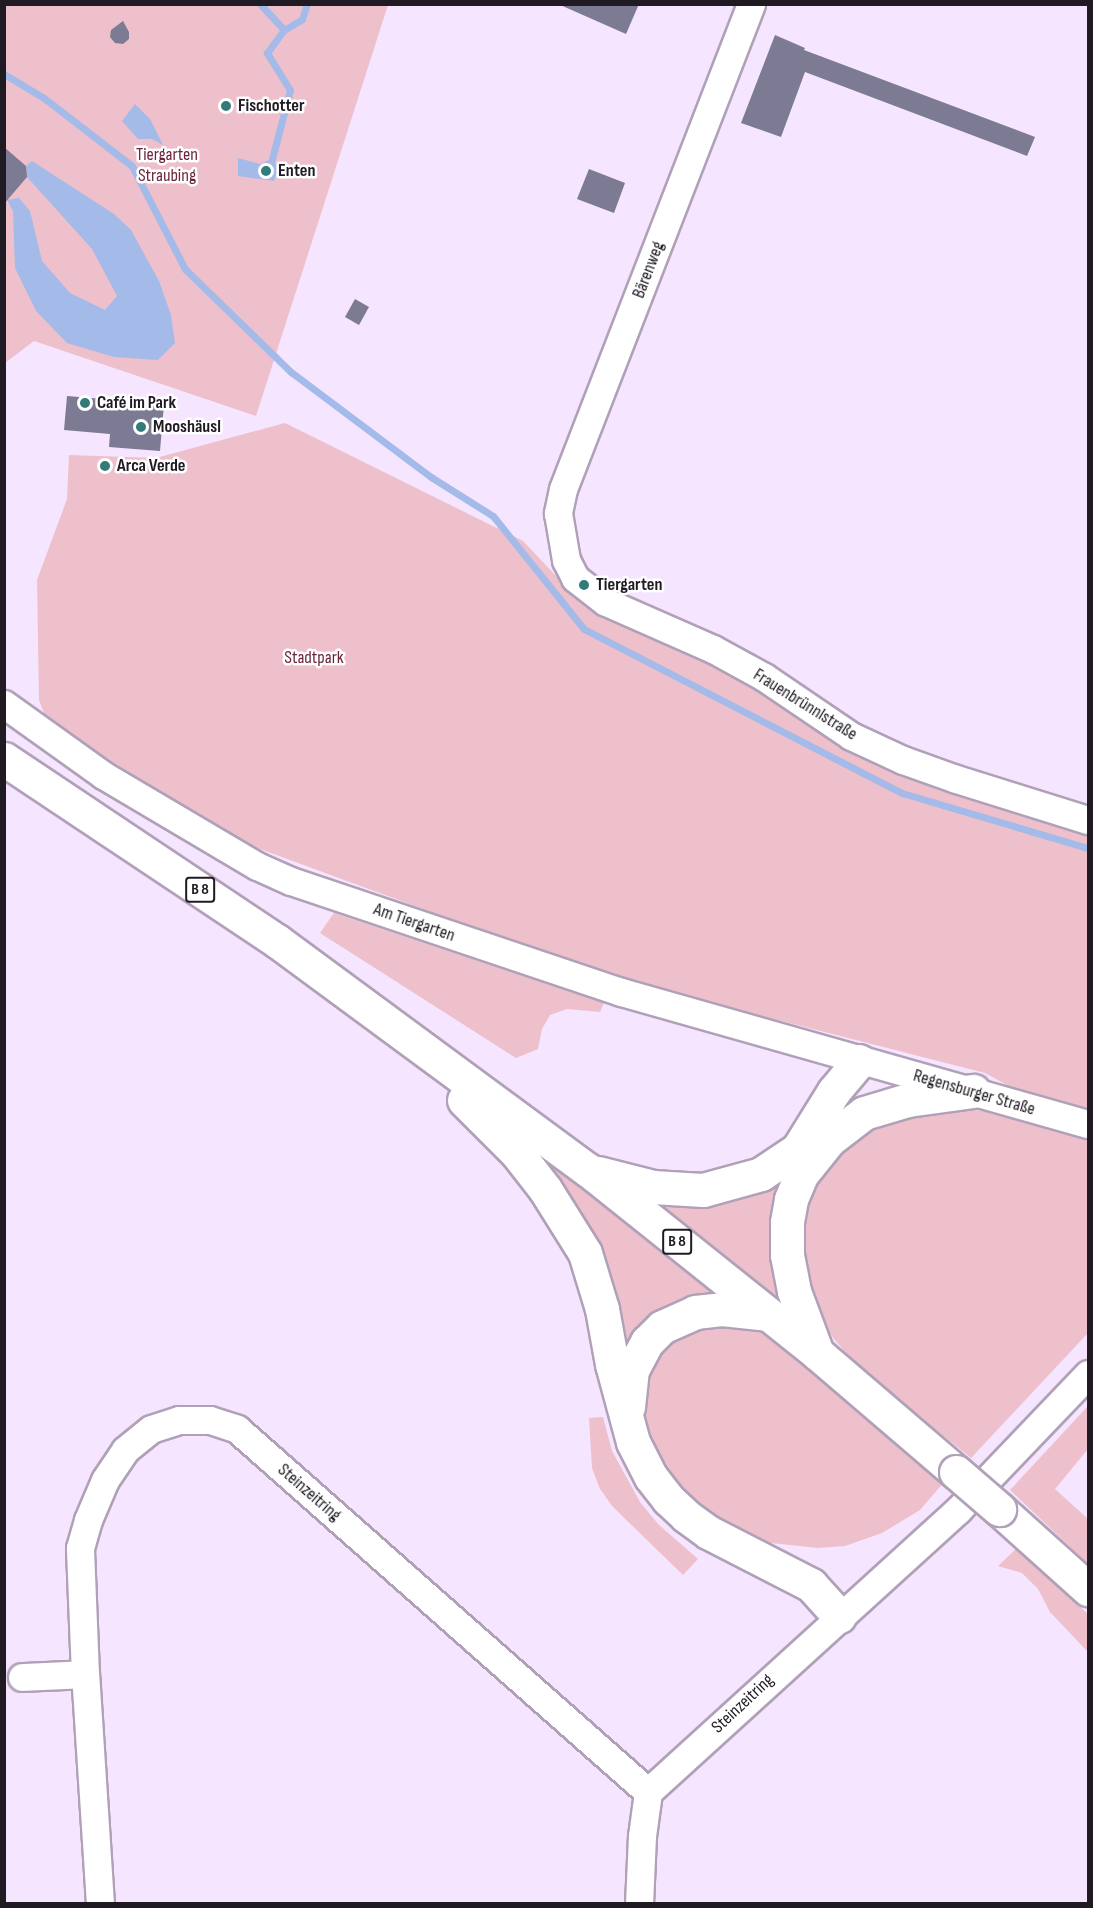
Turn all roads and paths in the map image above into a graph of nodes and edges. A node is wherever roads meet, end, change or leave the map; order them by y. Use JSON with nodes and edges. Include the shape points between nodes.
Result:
{"nodes":[{"id":1,"x":752,"y":4,"type":"edge"},
{"id":2,"x":561,"y":537,"type":"joint"},
{"id":3,"x":4,"y":704,"type":"edge"},
{"id":4,"x":4,"y":759,"type":"edge"},
{"id":5,"x":1089,"y":820,"type":"edge"},
{"id":6,"x":391,"y":1027,"type":"junction"},
{"id":7,"x":860,"y":1061,"type":"junction"},
{"id":8,"x":973,"y":1091,"type":"junction"},
{"id":9,"x":864,"y":1113,"type":"junction"},
{"id":10,"x":1089,"y":1124,"type":"edge"},
{"id":11,"x":588,"y":1170,"type":"junction"},
{"id":12,"x":767,"y":1314,"type":"junction"},
{"id":13,"x":817,"y":1353,"type":"junction"},
{"id":14,"x":1089,"y":1374,"type":"edge"},
{"id":15,"x":628,"y":1424,"type":"junction"},
{"id":16,"x":1089,"y":1589,"type":"edge"},
{"id":17,"x":839,"y":1616,"type":"junction"},
{"id":18,"x":85,"y":1674,"type":"junction"},
{"id":19,"x":22,"y":1677,"type":"dead end"},
{"id":20,"x":648,"y":1792,"type":"junction"},
{"id":21,"x":100,"y":1904,"type":"edge"},
{"id":22,"x":639,"y":1904,"type":"edge"}],
"edges":[{"from":1,"to":2,"type":"street","name":"Bärenweg","via":[[563,489],[558,513]]},
{"from":2,"to":5,"type":"street","name":"Frauenbrünnlstraße","via":[[575,578],[606,602],[713,649],[764,677],[851,736],[956,779]]},
{"from":3,"to":7,"type":"street","name":"Am Tiergarten","via":[[103,775],[257,866],[291,881],[621,992]]},
{"from":4,"to":6,"type":"main road","number":"B 8","via":[[277,941]]},
{"from":6,"to":11,"type":"main road","number":"B 8"},
{"from":6,"to":15,"type":"main road","via":[[517,1153],[585,1253]]},
{"from":7,"to":8,"type":"street","name":"Regensburger Straße"},
{"from":7,"to":9,"type":"main road"},
{"from":7,"to":11,"type":"main road","via":[[834,1091],[798,1149],[761,1174],[704,1190],[674,1190]]},
{"from":8,"to":9,"type":"main road","via":[[908,1100]]},
{"from":8,"to":10,"type":"street","name":"Regensburger Straße"},
{"from":9,"to":13,"type":"main road","via":[[829,1140],[801,1175],[791,1199],[787,1255],[794,1292]]},
{"from":11,"to":12,"type":"main road","number":"B 8"},
{"from":12,"to":13,"type":"main road","number":"B 8"},
{"from":12,"to":15,"type":"main road","via":[[722,1309],[695,1312],[662,1327],[640,1352],[632,1370]]},
{"from":13,"to":16,"type":"main road","number":"B 8","bridge":true},
{"from":14,"to":17,"type":"street","name":"Steinzeitring","via":[[958,1510]]},
{"from":15,"to":17,"type":"main road","via":[[651,1477],[686,1516],[708,1532],[811,1585]]},
{"from":17,"to":20,"type":"street","name":"Steinzeitring"},
{"from":18,"to":19,"type":"street"},
{"from":18,"to":20,"type":"street","name":"Steinzeitring","via":[[80,1548],[105,1480],[125,1450],[151,1430],[179,1420],[210,1420],[237,1429]]},
{"from":18,"to":21,"type":"street","name":"Steinzeitring"},
{"from":20,"to":22,"type":"street"}]}
